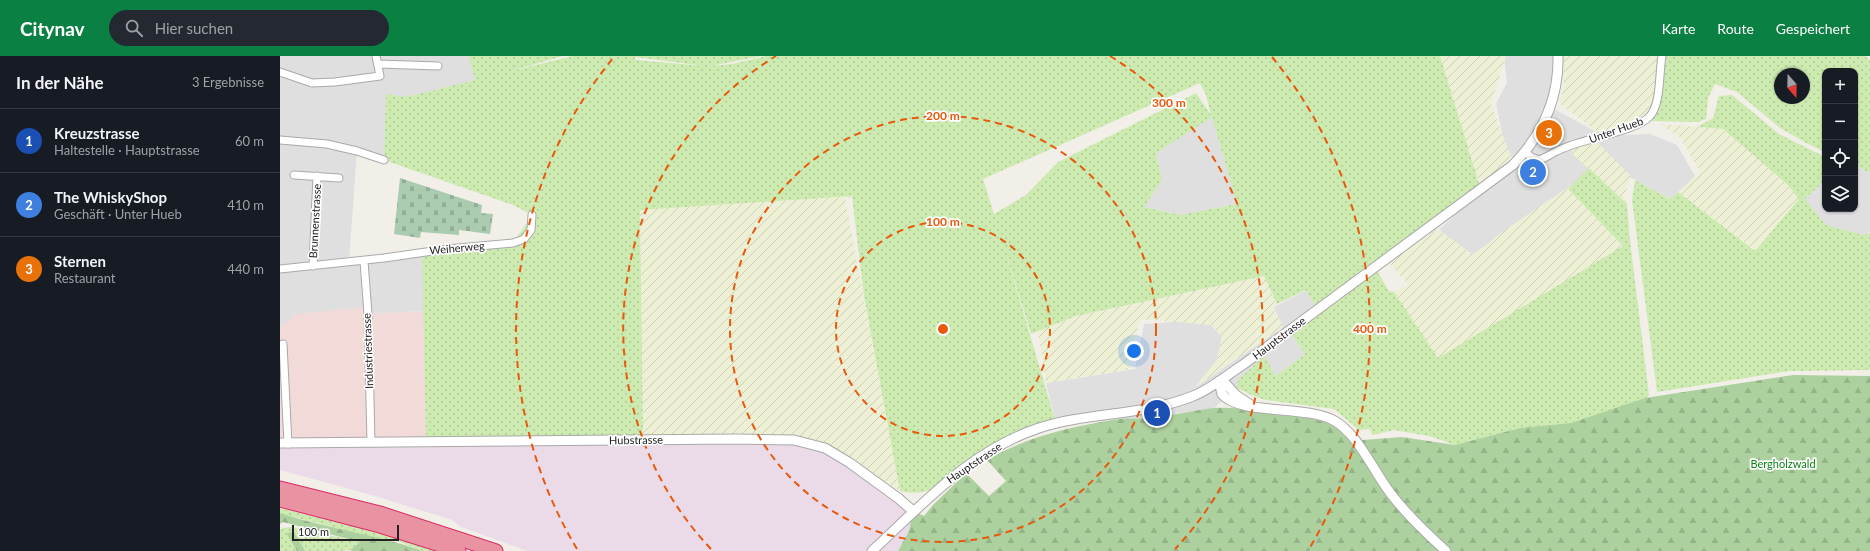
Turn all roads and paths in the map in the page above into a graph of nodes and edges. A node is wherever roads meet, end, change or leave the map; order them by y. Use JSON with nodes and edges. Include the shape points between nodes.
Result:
{"nodes":[{"id":1,"x":376,"y":56,"type":"edge"},
{"id":2,"x":1558,"y":56,"type":"edge"},
{"id":3,"x":1662,"y":56,"type":"edge"},
{"id":4,"x":378,"y":64,"type":"junction"},
{"id":5,"x":438,"y":66,"type":"dead end"},
{"id":6,"x":280,"y":72,"type":"edge"},
{"id":7,"x":280,"y":140,"type":"edge"},
{"id":8,"x":1526,"y":152,"type":"junction"},
{"id":9,"x":384,"y":160,"type":"dead end"},
{"id":10,"x":294,"y":175,"type":"dead end"},
{"id":11,"x":317,"y":176,"type":"junction"},
{"id":12,"x":339,"y":178,"type":"dead end"},
{"id":13,"x":532,"y":215,"type":"dead end"},
{"id":14,"x":364,"y":260,"type":"junction"},
{"id":15,"x":313,"y":266,"type":"junction"},
{"id":16,"x":280,"y":269,"type":"edge"},
{"id":17,"x":283,"y":344,"type":"dead end"},
{"id":18,"x":1219,"y":381,"type":"junction"},
{"id":19,"x":371,"y":443,"type":"junction"},
{"id":20,"x":284,"y":444,"type":"edge"},
{"id":21,"x":280,"y":488,"type":"edge"},
{"id":22,"x":280,"y":500,"type":"edge"},
{"id":23,"x":914,"y":511,"type":"junction"},
{"id":24,"x":459,"y":551,"type":"edge"},
{"id":25,"x":496,"y":551,"type":"edge"},
{"id":26,"x":872,"y":551,"type":"edge"},
{"id":27,"x":1446,"y":551,"type":"edge"}],
"edges":[{"from":1,"to":4,"type":"street"},
{"from":2,"to":8,"type":"street","name":"Hauptstrasse","via":[[1558,73],[1551,108]]},
{"from":3,"to":8,"type":"street","name":"Unter Hueb","via":[[1655,107],[1643,122],[1564,147],[1539,160]]},
{"from":4,"to":5,"type":"street"},
{"from":4,"to":6,"type":"street","via":[[380,76],[334,82],[312,83]]},
{"from":7,"to":9,"type":"street","via":[[327,144]]},
{"from":8,"to":18,"type":"street","name":"Hauptstrasse","via":[[1501,175]]},
{"from":10,"to":11,"type":"street","name":"Brunnenstrasse"},
{"from":11,"to":12,"type":"street","name":"Brunnenstrasse"},
{"from":11,"to":15,"type":"street","name":"Brunnenstrasse"},
{"from":13,"to":14,"type":"street","name":"Weiherweg","via":[[531,230],[524,239],[513,243]]},
{"from":14,"to":15,"type":"street","name":"Weiherweg"},
{"from":14,"to":19,"type":"street","name":"Industriestrasse"},
{"from":15,"to":16,"type":"street","name":"Weiherweg"},
{"from":17,"to":20,"type":"street"},
{"from":18,"to":23,"type":"street","name":"Hauptstrasse","via":[[1192,396],[1176,401],[1056,423],[1018,436],[973,461]]},
{"from":18,"to":27,"type":"street","via":[[1253,406],[1314,413],[1343,427],[1401,506]]},
{"from":19,"to":20,"type":"street","name":"Hubstrasse"},
{"from":19,"to":23,"type":"street","name":"Hubstrasse","via":[[794,440],[839,455]]},
{"from":21,"to":25,"type":"highway","via":[[380,513]]},
{"from":22,"to":24,"type":"highway","via":[[359,520]]},
{"from":23,"to":26,"type":"street"}]}
